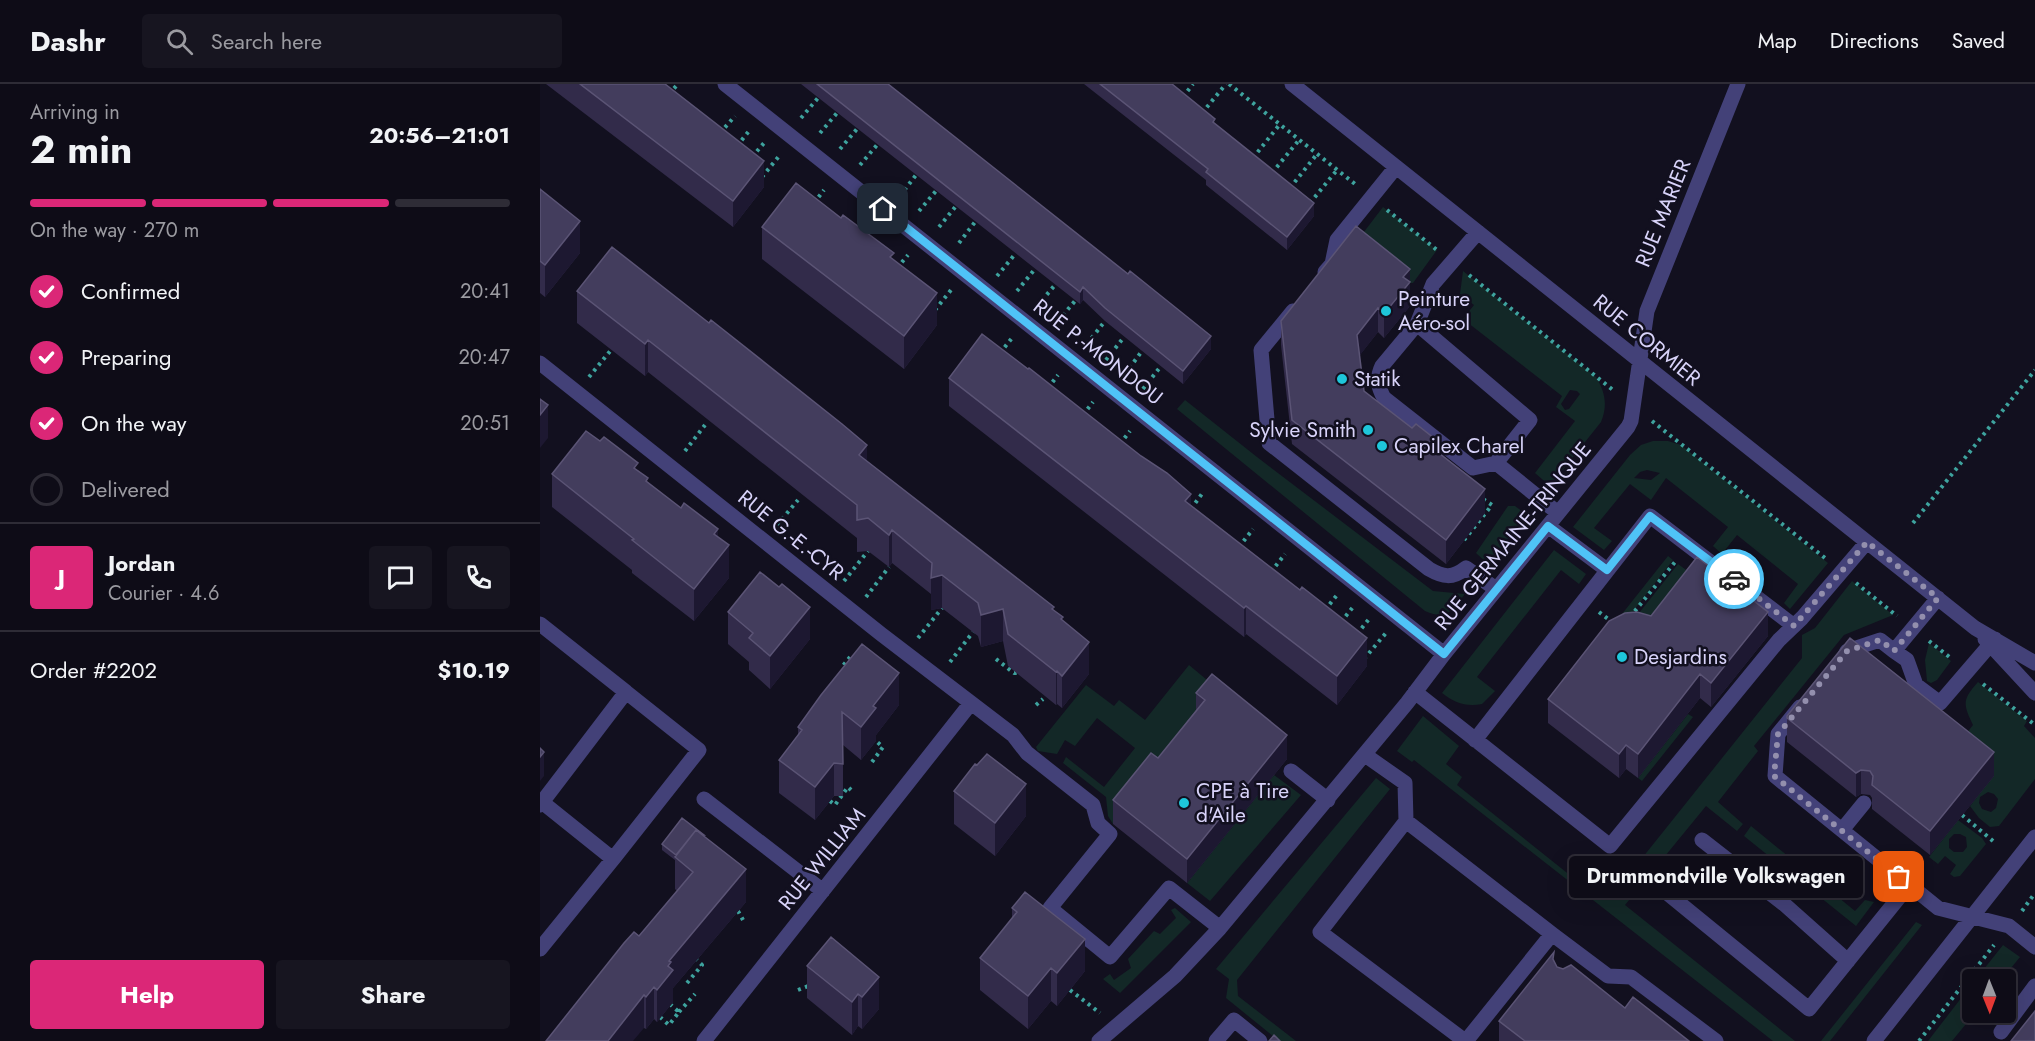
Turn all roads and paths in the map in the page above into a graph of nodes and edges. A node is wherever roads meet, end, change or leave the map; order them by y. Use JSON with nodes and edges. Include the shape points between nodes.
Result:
{"nodes":[{"id":1,"x":678,"y":84,"type":"edge"},
{"id":2,"x":725,"y":84,"type":"edge"},
{"id":3,"x":1193,"y":84,"type":"edge"},
{"id":4,"x":1228,"y":84,"type":"edge"},
{"id":5,"x":1292,"y":84,"type":"edge"},
{"id":6,"x":1738,"y":84,"type":"edge"},
{"id":7,"x":666,"y":99,"type":"edge"},
{"id":8,"x":747,"y":102,"type":"junction"},
{"id":9,"x":1179,"y":102,"type":"edge"},
{"id":10,"x":763,"y":114,"type":"junction"},
{"id":11,"x":1198,"y":118,"type":"edge"},
{"id":12,"x":1280,"y":124,"type":"dead end"},
{"id":13,"x":778,"y":126,"type":"junction"},
{"id":14,"x":717,"y":136,"type":"edge"},
{"id":15,"x":794,"y":139,"type":"junction"},
{"id":16,"x":1299,"y":140,"type":"dead end"},
{"id":17,"x":734,"y":149,"type":"edge"},
{"id":18,"x":1317,"y":154,"type":"dead end"},
{"id":19,"x":749,"y":161,"type":"edge"},
{"id":20,"x":1249,"y":163,"type":"edge"},
{"id":21,"x":1396,"y":167,"type":"junction"},
{"id":22,"x":1337,"y":170,"type":"dead end"},
{"id":23,"x":838,"y":173,"type":"junction"},
{"id":24,"x":1268,"y":178,"type":"edge"},
{"id":25,"x":758,"y":182,"type":"edge"},
{"id":26,"x":1286,"y":193,"type":"edge"},
{"id":27,"x":1372,"y":197,"type":"junction"},
{"id":28,"x":1305,"y":208,"type":"edge"},
{"id":29,"x":817,"y":210,"type":"edge"},
{"id":30,"x":1478,"y":232,"type":"junction"},
{"id":31,"x":921,"y":240,"type":"junction"},
{"id":32,"x":1016,"y":253,"type":"edge"},
{"id":33,"x":1452,"y":261,"type":"junction"},
{"id":34,"x":1035,"y":269,"type":"edge"},
{"id":35,"x":894,"y":272,"type":"edge"},
{"id":36,"x":964,"y":273,"type":"junction"},
{"id":37,"x":1317,"y":281,"type":"edge"},
{"id":38,"x":985,"y":290,"type":"junction"},
{"id":39,"x":1304,"y":298,"type":"edge"},
{"id":40,"x":1005,"y":306,"type":"junction"},
{"id":41,"x":931,"y":316,"type":"edge"},
{"id":42,"x":1024,"y":321,"type":"junction"},
{"id":43,"x":1105,"y":321,"type":"edge"},
{"id":44,"x":1417,"y":324,"type":"junction"},
{"id":45,"x":1124,"y":337,"type":"edge"},
{"id":46,"x":611,"y":350,"type":"edge"},
{"id":47,"x":1142,"y":351,"type":"edge"},
{"id":48,"x":999,"y":355,"type":"edge"},
{"id":49,"x":1073,"y":359,"type":"junction"},
{"id":50,"x":1639,"y":362,"type":"junction"},
{"id":51,"x":540,"y":363,"type":"edge"},
{"id":52,"x":1161,"y":366,"type":"edge"},
{"id":53,"x":2035,"y":370,"type":"edge"},
{"id":54,"x":1104,"y":384,"type":"junction"},
{"id":55,"x":1608,"y":386,"type":"dead end"},
{"id":56,"x":577,"y":392,"type":"junction"},
{"id":57,"x":1045,"y":392,"type":"edge"},
{"id":58,"x":1131,"y":405,"type":"junction"},
{"id":59,"x":1143,"y":415,"type":"junction"},
{"id":60,"x":1079,"y":422,"type":"edge"},
{"id":61,"x":705,"y":425,"type":"dead end"},
{"id":62,"x":1676,"y":440,"type":"dead end"},
{"id":63,"x":1115,"y":450,"type":"edge"},
{"id":64,"x":1496,"y":463,"type":"junction"},
{"id":65,"x":672,"y":467,"type":"junction"},
{"id":66,"x":1217,"y":474,"type":"junction"},
{"id":67,"x":1475,"y":493,"type":"edge"},
{"id":68,"x":798,"y":500,"type":"dead end"},
{"id":69,"x":1183,"y":503,"type":"edge"},
{"id":70,"x":1191,"y":509,"type":"junction"},
{"id":71,"x":1266,"y":513,"type":"junction"},
{"id":72,"x":1558,"y":513,"type":"junction"},
{"id":73,"x":1186,"y":518,"type":"edge"},
{"id":74,"x":1913,"y":523,"type":"dead end"},
{"id":75,"x":1548,"y":526,"type":"junction"},
{"id":76,"x":1298,"y":538,"type":"junction"},
{"id":77,"x":764,"y":541,"type":"junction"},
{"id":78,"x":1867,"y":542,"type":"junction"},
{"id":79,"x":1458,"y":548,"type":"edge"},
{"id":80,"x":868,"y":550,"type":"edge"},
{"id":81,"x":1234,"y":554,"type":"edge"},
{"id":82,"x":1677,"y":559,"type":"dead end"},
{"id":83,"x":1830,"y":562,"type":"dead end"},
{"id":84,"x":889,"y":567,"type":"edge"},
{"id":85,"x":1607,"y":570,"type":"junction"},
{"id":86,"x":1265,"y":578,"type":"edge"},
{"id":87,"x":1350,"y":579,"type":"junction"},
{"id":88,"x":1852,"y":580,"type":"dead end"},
{"id":89,"x":1496,"y":589,"type":"junction"},
{"id":90,"x":1366,"y":591,"type":"junction"},
{"id":91,"x":833,"y":596,"type":"junction"},
{"id":92,"x":1938,"y":598,"type":"junction"},
{"id":93,"x":1381,"y":603,"type":"junction"},
{"id":94,"x":942,"y":608,"type":"edge"},
{"id":95,"x":854,"y":612,"type":"junction"},
{"id":96,"x":1320,"y":616,"type":"edge"},
{"id":97,"x":1399,"y":618,"type":"junction"},
{"id":98,"x":1901,"y":619,"type":"dead end"},
{"id":99,"x":1627,"y":620,"type":"edge"},
{"id":100,"x":540,"y":624,"type":"edge"},
{"id":101,"x":1794,"y":626,"type":"junction"},
{"id":102,"x":1337,"y":628,"type":"edge"},
{"id":103,"x":973,"y":632,"type":"edge"},
{"id":104,"x":1352,"y":640,"type":"edge"},
{"id":105,"x":1929,"y":641,"type":"dead end"},
{"id":106,"x":1993,"y":642,"type":"junction"},
{"id":107,"x":1894,"y":651,"type":"junction"},
{"id":108,"x":906,"y":653,"type":"junction"},
{"id":109,"x":1444,"y":654,"type":"junction"},
{"id":110,"x":850,"y":657,"type":"edge"},
{"id":111,"x":996,"y":659,"type":"dead end"},
{"id":112,"x":1951,"y":659,"type":"dead end"},
{"id":113,"x":1362,"y":662,"type":"edge"},
{"id":114,"x":2035,"y":663,"type":"edge"},
{"id":115,"x":1832,"y":670,"type":"edge"},
{"id":116,"x":850,"y":673,"type":"edge"},
{"id":117,"x":1024,"y":674,"type":"edge"},
{"id":118,"x":937,"y":677,"type":"junction"},
{"id":119,"x":1978,"y":680,"type":"dead end"},
{"id":120,"x":626,"y":692,"type":"junction"},
{"id":121,"x":1415,"y":692,"type":"junction"},
{"id":122,"x":2035,"y":693,"type":"edge"},
{"id":123,"x":1809,"y":697,"type":"edge"},
{"id":124,"x":1043,"y":699,"type":"dead end"},
{"id":125,"x":971,"y":703,"type":"junction"},
{"id":126,"x":1036,"y":705,"type":"dead end"},
{"id":127,"x":2035,"y":726,"type":"edge"},
{"id":128,"x":1475,"y":740,"type":"junction"},
{"id":129,"x":876,"y":741,"type":"edge"},
{"id":130,"x":1365,"y":755,"type":"junction"},
{"id":131,"x":872,"y":762,"type":"dead end"},
{"id":132,"x":1291,"y":771,"type":"dead end"},
{"id":133,"x":850,"y":790,"type":"dead end"},
{"id":134,"x":704,"y":800,"type":"dead end"},
{"id":135,"x":1328,"y":800,"type":"junction"},
{"id":136,"x":830,"y":801,"type":"edge"},
{"id":137,"x":1864,"y":803,"type":"dead end"},
{"id":138,"x":541,"y":804,"type":"edge"},
{"id":139,"x":1962,"y":815,"type":"edge"},
{"id":140,"x":1406,"y":821,"type":"junction"},
{"id":141,"x":1842,"y":830,"type":"junction"},
{"id":142,"x":2035,"y":837,"type":"edge"},
{"id":143,"x":1702,"y":840,"type":"dead end"},
{"id":144,"x":1993,"y":841,"type":"dead end"},
{"id":145,"x":613,"y":859,"type":"junction"},
{"id":146,"x":1656,"y":884,"type":"dead end"},
{"id":147,"x":1909,"y":885,"type":"junction"},
{"id":148,"x":823,"y":891,"type":"junction"},
{"id":149,"x":2035,"y":893,"type":"edge"},
{"id":150,"x":738,"y":911,"type":"edge"},
{"id":151,"x":2018,"y":915,"type":"dead end"},
{"id":152,"x":1972,"y":916,"type":"junction"},
{"id":153,"x":743,"y":920,"type":"dead end"},
{"id":154,"x":1220,"y":928,"type":"junction"},
{"id":155,"x":1551,"y":934,"type":"junction"},
{"id":156,"x":1998,"y":941,"type":"dead end"},
{"id":157,"x":2035,"y":947,"type":"edge"},
{"id":158,"x":540,"y":949,"type":"edge"},
{"id":159,"x":697,"y":960,"type":"edge"},
{"id":160,"x":1848,"y":961,"type":"junction"},
{"id":161,"x":687,"y":983,"type":"dead end"},
{"id":162,"x":820,"y":983,"type":"edge"},
{"id":163,"x":2035,"y":986,"type":"edge"},
{"id":164,"x":798,"y":990,"type":"dead end"},
{"id":165,"x":1070,"y":990,"type":"edge"},
{"id":166,"x":695,"y":994,"type":"dead end"},
{"id":167,"x":671,"y":1005,"type":"edge"},
{"id":168,"x":679,"y":1012,"type":"junction"},
{"id":169,"x":660,"y":1017,"type":"edge"},
{"id":170,"x":1117,"y":1026,"type":"junction"},
{"id":171,"x":2001,"y":1032,"type":"dead end"},
{"id":172,"x":704,"y":1041,"type":"edge"},
{"id":173,"x":1099,"y":1041,"type":"edge"},
{"id":174,"x":1216,"y":1041,"type":"edge"},
{"id":175,"x":1260,"y":1041,"type":"edge"},
{"id":176,"x":1465,"y":1041,"type":"edge"},
{"id":177,"x":1716,"y":1041,"type":"edge"},
{"id":178,"x":1874,"y":1041,"type":"edge"},
{"id":179,"x":1919,"y":1041,"type":"edge"}],
"edges":[{"from":1,"to":7,"type":"path"},
{"from":2,"to":8,"type":"street","name":"RUE P.-MONDOU"},
{"from":3,"to":9,"type":"path"},
{"from":4,"to":11,"type":"path"},
{"from":4,"to":27,"type":"path"},
{"from":5,"to":21,"type":"street","name":"RUE CORMIER"},
{"from":6,"to":50,"type":"street","name":"RUE MARIER","via":[[1647,310]]},
{"from":8,"to":10,"type":"street","name":"RUE P.-MONDOU"},
{"from":8,"to":14,"type":"path"},
{"from":10,"to":13,"type":"street","name":"RUE P.-MONDOU"},
{"from":10,"to":17,"type":"path"},
{"from":12,"to":20,"type":"path"},
{"from":13,"to":15,"type":"street","name":"RUE P.-MONDOU"},
{"from":13,"to":19,"type":"path"},
{"from":15,"to":23,"type":"street","name":"RUE P.-MONDOU"},
{"from":15,"to":25,"type":"path"},
{"from":16,"to":24,"type":"path"},
{"from":18,"to":26,"type":"path"},
{"from":21,"to":27,"type":"street"},
{"from":21,"to":30,"type":"street","name":"RUE CORMIER"},
{"from":22,"to":28,"type":"path"},
{"from":23,"to":29,"type":"path","via":[[812,205]]},
{"from":23,"to":31,"type":"street","name":"RUE P.-MONDOU"},
{"from":27,"to":33,"type":"path"},
{"from":27,"to":37,"type":"street","via":[[1337,240],[1332,264]]},
{"from":30,"to":33,"type":"street"},
{"from":30,"to":50,"type":"street","name":"RUE CORMIER"},
{"from":31,"to":35,"type":"path"},
{"from":31,"to":36,"type":"street","name":"RUE P.-MONDOU"},
{"from":32,"to":38,"type":"path"},
{"from":33,"to":44,"type":"street","via":[[1433,284]]},
{"from":33,"to":55,"type":"path"},
{"from":34,"to":40,"type":"path"},
{"from":36,"to":38,"type":"street","name":"RUE P.-MONDOU"},
{"from":36,"to":41,"type":"path"},
{"from":38,"to":40,"type":"street","name":"RUE P.-MONDOU"},
{"from":39,"to":89,"type":"street","via":[[1261,350],[1269,443],[1429,569],[1449,576],[1466,568]]},
{"from":40,"to":42,"type":"street","name":"RUE P.-MONDOU"},
{"from":42,"to":48,"type":"path"},
{"from":42,"to":49,"type":"street","name":"RUE P.-MONDOU"},
{"from":43,"to":49,"type":"path"},
{"from":44,"to":64,"type":"street","via":[[1530,420]]},
{"from":44,"to":64,"type":"street","via":[[1378,373],[1384,398],[1473,468]]},
{"from":45,"to":54,"type":"path"},
{"from":46,"to":56,"type":"path"},
{"from":47,"to":54,"type":"path"},
{"from":49,"to":54,"type":"street","name":"RUE P.-MONDOU"},
{"from":49,"to":57,"type":"path"},
{"from":50,"to":72,"type":"street","name":"RUE GERMAINE-TRINQUE","via":[[1631,421]]},
{"from":50,"to":78,"type":"street","name":"RUE CORMIER"},
{"from":51,"to":56,"type":"street","name":"RUE G.-E.-CYR"},
{"from":52,"to":58,"type":"path"},
{"from":53,"to":74,"type":"path"},
{"from":54,"to":58,"type":"street","name":"RUE P.-MONDOU"},
{"from":54,"to":60,"type":"path"},
{"from":56,"to":65,"type":"street","name":"RUE G.-E.-CYR"},
{"from":58,"to":59,"type":"street","name":"RUE P.-MONDOU"},
{"from":59,"to":63,"type":"path"},
{"from":59,"to":66,"type":"street","name":"RUE P.-MONDOU"},
{"from":61,"to":65,"type":"path"},
{"from":62,"to":83,"type":"path"},
{"from":64,"to":72,"type":"street"},
{"from":65,"to":77,"type":"street","name":"RUE G.-E.-CYR"},
{"from":66,"to":70,"type":"path"},
{"from":66,"to":71,"type":"street","name":"RUE P.-MONDOU"},
{"from":67,"to":79,"type":"path","via":[[1492,505]]},
{"from":68,"to":77,"type":"path"},
{"from":69,"to":70,"type":"path"},
{"from":70,"to":73,"type":"path"},
{"from":71,"to":76,"type":"street","name":"RUE P.-MONDOU"},
{"from":71,"to":81,"type":"path"},
{"from":72,"to":75,"type":"street","name":"RUE GERMAINE-TRINQUE"},
{"from":75,"to":85,"type":"street"},
{"from":75,"to":89,"type":"street","name":"RUE GERMAINE-TRINQUE"},
{"from":76,"to":86,"type":"path"},
{"from":76,"to":87,"type":"street","name":"RUE P.-MONDOU"},
{"from":77,"to":91,"type":"street","name":"RUE G.-E.-CYR"},
{"from":78,"to":92,"type":"street","name":"RUE CORMIER"},
{"from":78,"to":101,"type":"street"},
{"from":80,"to":91,"type":"path"},
{"from":82,"to":99,"type":"path"},
{"from":84,"to":95,"type":"path"},
{"from":85,"to":101,"type":"street","via":[[1650,516]]},
{"from":85,"to":128,"type":"street"},
{"from":87,"to":90,"type":"street","name":"RUE P.-MONDOU"},
{"from":87,"to":96,"type":"path"},
{"from":88,"to":98,"type":"path"},
{"from":89,"to":109,"type":"street","name":"RUE GERMAINE-TRINQUE"},
{"from":90,"to":93,"type":"street","name":"RUE P.-MONDOU"},
{"from":90,"to":102,"type":"path"},
{"from":91,"to":95,"type":"street","name":"RUE G.-E.-CYR"},
{"from":92,"to":106,"type":"street","name":"RUE CORMIER"},
{"from":92,"to":107,"type":"street"},
{"from":93,"to":97,"type":"street","name":"RUE P.-MONDOU"},
{"from":93,"to":104,"type":"path"},
{"from":94,"to":108,"type":"path"},
{"from":95,"to":108,"type":"street","name":"RUE G.-E.-CYR"},
{"from":97,"to":109,"type":"street","name":"RUE P.-MONDOU"},
{"from":97,"to":113,"type":"path"},
{"from":100,"to":120,"type":"street"},
{"from":101,"to":128,"type":"street","via":[[1610,846]]},
{"from":103,"to":118,"type":"path"},
{"from":105,"to":112,"type":"path"},
{"from":106,"to":107,"type":"street","via":[[1940,703],[1916,685],[1907,660]]},
{"from":106,"to":114,"type":"street","name":"RUE CORMIER"},
{"from":106,"to":122,"type":"street","name":"RUE CORMIER"},
{"from":107,"to":115,"type":"street","via":[[1880,640],[1847,651]]},
{"from":108,"to":118,"type":"street","name":"RUE G.-E.-CYR"},
{"from":109,"to":121,"type":"street","name":"RUE GERMAINE-TRINQUE"},
{"from":110,"to":116,"type":"path","via":[[842,667]]},
{"from":111,"to":117,"type":"path","via":[[1014,673]]},
{"from":118,"to":125,"type":"street","name":"RUE G.-E.-CYR"},
{"from":119,"to":127,"type":"path"},
{"from":120,"to":138,"type":"street"},
{"from":120,"to":145,"type":"street","via":[[699,750]]},
{"from":121,"to":128,"type":"street"},
{"from":121,"to":130,"type":"street","name":"RUE GERMAINE-TRINQUE"},
{"from":123,"to":141,"type":"street","via":[[1778,734],[1774,776]]},
{"from":124,"to":126,"type":"path"},
{"from":125,"to":148,"type":"street","name":"RUE WILLIAM"},
{"from":125,"to":154,"type":"street","name":"RUE G.-E.-CYR","via":[[1093,806],[1098,823],[1110,834],[1050,908],[1110,957],[1169,888]]},
{"from":129,"to":131,"type":"path","via":[[883,747]]},
{"from":130,"to":135,"type":"street","name":"RUE GERMAINE-TRINQUE"},
{"from":130,"to":140,"type":"street","via":[[1405,783]]},
{"from":132,"to":135,"type":"street"},
{"from":133,"to":136,"type":"path","via":[[848,787],[834,805]]},
{"from":134,"to":148,"type":"street"},
{"from":135,"to":154,"type":"street","name":"RUE GERMAINE-TRINQUE"},
{"from":137,"to":141,"type":"street"},
{"from":138,"to":145,"type":"street"},
{"from":139,"to":144,"type":"path"},
{"from":140,"to":155,"type":"street"},
{"from":140,"to":176,"type":"street","via":[[1320,932]]},
{"from":141,"to":147,"type":"street"},
{"from":142,"to":152,"type":"street"},
{"from":143,"to":160,"type":"street","via":[[1784,904]]},
{"from":145,"to":158,"type":"street"},
{"from":146,"to":160,"type":"street","via":[[1809,1009]]},
{"from":147,"to":152,"type":"street","via":[[1938,908]]},
{"from":147,"to":160,"type":"street"},
{"from":148,"to":172,"type":"street","name":"RUE WILLIAM"},
{"from":149,"to":151,"type":"path"},
{"from":150,"to":153,"type":"path"},
{"from":152,"to":157,"type":"street","via":[[2009,926]]},
{"from":152,"to":178,"type":"street"},
{"from":154,"to":170,"type":"street","name":"RUE GERMAINE-TRINQUE","via":[[1175,976]]},
{"from":155,"to":176,"type":"street"},
{"from":155,"to":177,"type":"street","via":[[1578,961],[1608,976],[1631,977]]},
{"from":156,"to":179,"type":"path"},
{"from":159,"to":161,"type":"path","via":[[702,965]]},
{"from":162,"to":164,"type":"path"},
{"from":163,"to":171,"type":"street"},
{"from":165,"to":170,"type":"path"},
{"from":166,"to":168,"type":"path"},
{"from":167,"to":168,"type":"path"},
{"from":168,"to":169,"type":"path","via":[[669,1025]]},
{"from":170,"to":173,"type":"street","name":"RUE GERMAINE-TRINQUE"},
{"from":174,"to":175,"type":"street","via":[[1234,1020]]}]}
